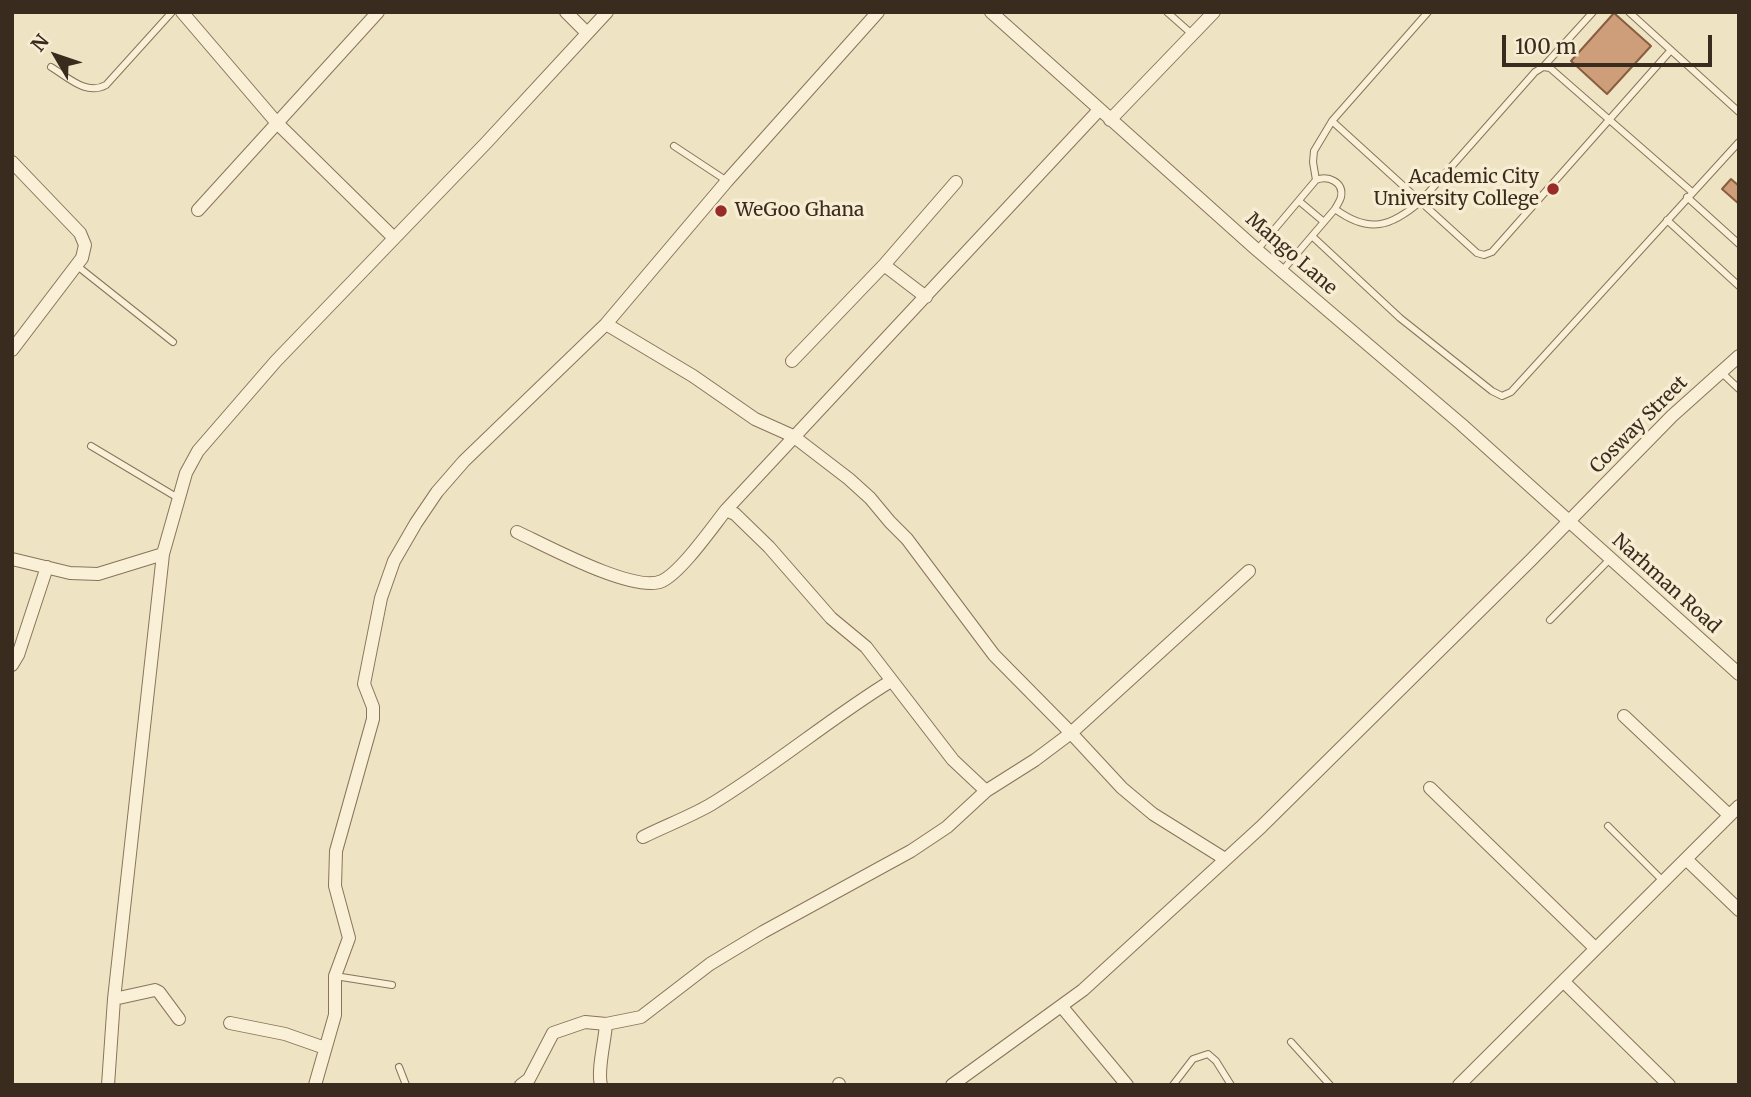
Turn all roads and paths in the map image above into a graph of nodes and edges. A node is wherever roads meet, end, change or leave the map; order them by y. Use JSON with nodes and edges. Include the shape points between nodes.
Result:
{"nodes":[{"id":1,"x":172,"y":12,"type":"edge"},
{"id":2,"x":181,"y":12,"type":"edge"},
{"id":3,"x":378,"y":12,"type":"edge"},
{"id":4,"x":566,"y":12,"type":"edge"},
{"id":5,"x":607,"y":12,"type":"edge"},
{"id":6,"x":878,"y":12,"type":"edge"},
{"id":7,"x":991,"y":12,"type":"edge"},
{"id":8,"x":1167,"y":12,"type":"edge"},
{"id":9,"x":1214,"y":12,"type":"edge"},
{"id":10,"x":1428,"y":12,"type":"edge"},
{"id":11,"x":1592,"y":12,"type":"edge"},
{"id":12,"x":1629,"y":12,"type":"edge"},
{"id":13,"x":587,"y":33,"type":"junction"},
{"id":14,"x":1193,"y":35,"type":"junction"},
{"id":15,"x":1671,"y":50,"type":"junction"},
{"id":16,"x":51,"y":66,"type":"dead end"},
{"id":17,"x":1543,"y":68,"type":"junction"},
{"id":18,"x":1099,"y":110,"type":"junction"},
{"id":19,"x":1739,"y":112,"type":"edge"},
{"id":20,"x":1110,"y":120,"type":"junction"},
{"id":21,"x":1332,"y":121,"type":"junction"},
{"id":22,"x":1609,"y":121,"type":"junction"},
{"id":23,"x":277,"y":123,"type":"junction"},
{"id":24,"x":1739,"y":142,"type":"edge"},
{"id":25,"x":674,"y":146,"type":"dead end"},
{"id":26,"x":12,"y":162,"type":"edge"},
{"id":27,"x":1317,"y":180,"type":"junction"},
{"id":28,"x":727,"y":181,"type":"junction"},
{"id":29,"x":956,"y":182,"type":"dead end"},
{"id":30,"x":1689,"y":194,"type":"junction"},
{"id":31,"x":1299,"y":201,"type":"junction"},
{"id":32,"x":1421,"y":201,"type":"junction"},
{"id":33,"x":1335,"y":209,"type":"junction"},
{"id":34,"x":198,"y":210,"type":"dead end"},
{"id":35,"x":1667,"y":220,"type":"junction"},
{"id":36,"x":1324,"y":222,"type":"junction"},
{"id":37,"x":1313,"y":237,"type":"junction"},
{"id":38,"x":394,"y":238,"type":"junction"},
{"id":39,"x":1739,"y":244,"type":"edge"},
{"id":40,"x":1257,"y":250,"type":"junction"},
{"id":41,"x":76,"y":265,"type":"junction"},
{"id":42,"x":884,"y":265,"type":"junction"},
{"id":43,"x":1282,"y":271,"type":"junction"},
{"id":44,"x":1739,"y":286,"type":"edge"},
{"id":45,"x":926,"y":297,"type":"junction"},
{"id":46,"x":606,"y":324,"type":"junction"},
{"id":47,"x":173,"y":342,"type":"dead end"},
{"id":48,"x":12,"y":351,"type":"edge"},
{"id":49,"x":1739,"y":356,"type":"edge"},
{"id":50,"x":792,"y":361,"type":"dead end"},
{"id":51,"x":1721,"y":372,"type":"junction"},
{"id":52,"x":1739,"y":389,"type":"edge"},
{"id":53,"x":793,"y":436,"type":"junction"},
{"id":54,"x":91,"y":446,"type":"dead end"},
{"id":55,"x":178,"y":498,"type":"junction"},
{"id":56,"x":726,"y":510,"type":"junction"},
{"id":57,"x":1569,"y":522,"type":"junction"},
{"id":58,"x":517,"y":532,"type":"dead end"},
{"id":59,"x":163,"y":554,"type":"junction"},
{"id":60,"x":12,"y":559,"type":"edge"},
{"id":61,"x":1610,"y":559,"type":"junction"},
{"id":62,"x":47,"y":568,"type":"junction"},
{"id":63,"x":1249,"y":571,"type":"dead end"},
{"id":64,"x":1550,"y":620,"type":"dead end"},
{"id":65,"x":12,"y":664,"type":"edge"},
{"id":66,"x":1739,"y":674,"type":"edge"},
{"id":67,"x":891,"y":681,"type":"junction"},
{"id":68,"x":1624,"y":716,"type":"dead end"},
{"id":69,"x":1071,"y":733,"type":"junction"},
{"id":70,"x":1430,"y":788,"type":"dead end"},
{"id":71,"x":986,"y":791,"type":"junction"},
{"id":72,"x":1739,"y":806,"type":"edge"},
{"id":73,"x":1729,"y":815,"type":"junction"},
{"id":74,"x":1608,"y":825,"type":"dead end"},
{"id":75,"x":643,"y":836,"type":"dead end"},
{"id":76,"x":1225,"y":859,"type":"junction"},
{"id":77,"x":1686,"y":859,"type":"junction"},
{"id":78,"x":1664,"y":882,"type":"junction"},
{"id":79,"x":1739,"y":910,"type":"edge"},
{"id":80,"x":1595,"y":948,"type":"junction"},
{"id":81,"x":335,"y":976,"type":"junction"},
{"id":82,"x":1564,"y":982,"type":"junction"},
{"id":83,"x":392,"y":985,"type":"dead end"},
{"id":84,"x":114,"y":999,"type":"junction"},
{"id":85,"x":1062,"y":1007,"type":"junction"},
{"id":86,"x":179,"y":1019,"type":"dead end"},
{"id":87,"x":230,"y":1023,"type":"dead end"},
{"id":88,"x":606,"y":1024,"type":"junction"},
{"id":89,"x":1292,"y":1042,"type":"dead end"},
{"id":90,"x":325,"y":1048,"type":"junction"},
{"id":91,"x":399,"y":1067,"type":"dead end"},
{"id":92,"x":108,"y":1085,"type":"edge"},
{"id":93,"x":315,"y":1085,"type":"edge"},
{"id":94,"x":406,"y":1085,"type":"edge"},
{"id":95,"x":521,"y":1085,"type":"edge"},
{"id":96,"x":601,"y":1085,"type":"edge"},
{"id":97,"x":952,"y":1085,"type":"edge"},
{"id":98,"x":1127,"y":1085,"type":"edge"},
{"id":99,"x":1173,"y":1085,"type":"edge"},
{"id":100,"x":1231,"y":1085,"type":"edge"},
{"id":101,"x":1330,"y":1085,"type":"edge"},
{"id":102,"x":1460,"y":1085,"type":"edge"},
{"id":103,"x":1669,"y":1085,"type":"edge"}],
"edges":[{"from":1,"to":16,"type":"lane","via":[[98,89],[88,89]]},
{"from":2,"to":23,"type":"street"},
{"from":3,"to":23,"type":"street"},
{"from":4,"to":13,"type":"street"},
{"from":5,"to":13,"type":"street"},
{"from":6,"to":28,"type":"street"},
{"from":7,"to":18,"type":"street","name":"Mango Lane"},
{"from":8,"to":14,"type":"lane"},
{"from":9,"to":14,"type":"street"},
{"from":10,"to":21,"type":"lane"},
{"from":11,"to":17,"type":"lane"},
{"from":12,"to":15,"type":"lane"},
{"from":13,"to":38,"type":"street"},
{"from":14,"to":20,"type":"street"},
{"from":15,"to":19,"type":"lane"},
{"from":15,"to":22,"type":"lane"},
{"from":17,"to":22,"type":"lane","via":[[1550,68]]},
{"from":17,"to":32,"type":"lane"},
{"from":18,"to":20,"type":"street","name":"Mango Lane"},
{"from":18,"to":45,"type":"street"},
{"from":20,"to":40,"type":"street","name":"Mango Lane"},
{"from":21,"to":27,"type":"lane","via":[[1314,151]]},
{"from":21,"to":32,"type":"lane"},
{"from":22,"to":30,"type":"lane"},
{"from":22,"to":32,"type":"lane","via":[[1492,252],[1477,253]]},
{"from":23,"to":34,"type":"street"},
{"from":23,"to":38,"type":"street"},
{"from":24,"to":30,"type":"lane"},
{"from":25,"to":28,"type":"lane"},
{"from":26,"to":41,"type":"street","via":[[80,233],[85,244]]},
{"from":27,"to":31,"type":"lane"},
{"from":27,"to":33,"type":"lane","via":[[1324,177],[1339,186],[1341,197]]},
{"from":28,"to":46,"type":"street"},
{"from":29,"to":42,"type":"street"},
{"from":30,"to":35,"type":"lane"},
{"from":30,"to":39,"type":"lane"},
{"from":31,"to":36,"type":"lane"},
{"from":31,"to":40,"type":"lane"},
{"from":32,"to":33,"type":"lane","via":[[1402,217],[1369,226]]},
{"from":33,"to":36,"type":"lane"},
{"from":35,"to":37,"type":"lane","via":[[1511,392],[1502,396],[1400,318]]},
{"from":35,"to":44,"type":"lane"},
{"from":36,"to":37,"type":"lane"},
{"from":37,"to":43,"type":"lane"},
{"from":38,"to":55,"type":"street","via":[[213,432],[186,473]]},
{"from":40,"to":43,"type":"street","name":"Mango Lane"},
{"from":41,"to":47,"type":"lane"},
{"from":41,"to":48,"type":"street"},
{"from":42,"to":45,"type":"street"},
{"from":42,"to":50,"type":"street"},
{"from":43,"to":57,"type":"street","name":"Mango Lane"},
{"from":45,"to":53,"type":"street"},
{"from":46,"to":53,"type":"street","via":[[755,419]]},
{"from":46,"to":81,"type":"street","via":[[464,461],[437,492],[394,561],[381,598],[364,684],[373,719],[336,851],[335,886],[349,938]]},
{"from":49,"to":51,"type":"street","name":"Cosway Street"},
{"from":51,"to":52,"type":"lane"},
{"from":51,"to":57,"type":"street","name":"Cosway Street"},
{"from":53,"to":56,"type":"street"},
{"from":53,"to":69,"type":"street","via":[[870,498],[928,564],[994,655]]},
{"from":54,"to":55,"type":"lane"},
{"from":55,"to":59,"type":"street"},
{"from":56,"to":58,"type":"street","via":[[685,562],[653,584],[611,575]]},
{"from":56,"to":67,"type":"street","via":[[769,547],[831,618],[866,647]]},
{"from":57,"to":61,"type":"street","name":"Narhman Road"},
{"from":57,"to":76,"type":"street","name":"Cosway Street"},
{"from":59,"to":62,"type":"street","via":[[98,574]]},
{"from":59,"to":84,"type":"street"},
{"from":60,"to":62,"type":"street"},
{"from":61,"to":64,"type":"lane"},
{"from":61,"to":66,"type":"street","name":"Narhman Road"},
{"from":62,"to":65,"type":"street"},
{"from":63,"to":69,"type":"street"},
{"from":67,"to":71,"type":"street","via":[[953,760]]},
{"from":67,"to":75,"type":"street","via":[[738,788]]},
{"from":68,"to":73,"type":"street"},
{"from":69,"to":71,"type":"street"},
{"from":69,"to":76,"type":"street","via":[[1153,814]]},
{"from":70,"to":80,"type":"street"},
{"from":71,"to":88,"type":"street","via":[[947,827],[911,851],[710,964],[641,1017]]},
{"from":72,"to":73,"type":"street"},
{"from":73,"to":77,"type":"street"},
{"from":74,"to":78,"type":"lane"},
{"from":76,"to":85,"type":"street","name":"Cosway Street"},
{"from":77,"to":78,"type":"street"},
{"from":77,"to":79,"type":"street"},
{"from":78,"to":80,"type":"street"},
{"from":80,"to":82,"type":"street"},
{"from":81,"to":83,"type":"lane"},
{"from":81,"to":90,"type":"street","via":[[335,1015]]},
{"from":82,"to":102,"type":"street"},
{"from":82,"to":103,"type":"street"},
{"from":84,"to":86,"type":"street","via":[[155,990]]},
{"from":84,"to":92,"type":"street"},
{"from":85,"to":97,"type":"street","name":"Cosway Street"},
{"from":85,"to":98,"type":"street"},
{"from":87,"to":90,"type":"street"},
{"from":88,"to":95,"type":"street","via":[[585,1022],[554,1033],[529,1079]]},
{"from":88,"to":96,"type":"street"},
{"from":89,"to":101,"type":"lane"},
{"from":90,"to":93,"type":"street"},
{"from":91,"to":94,"type":"lane"},
{"from":99,"to":100,"type":"lane","via":[[1193,1059],[1209,1054]]}]}
